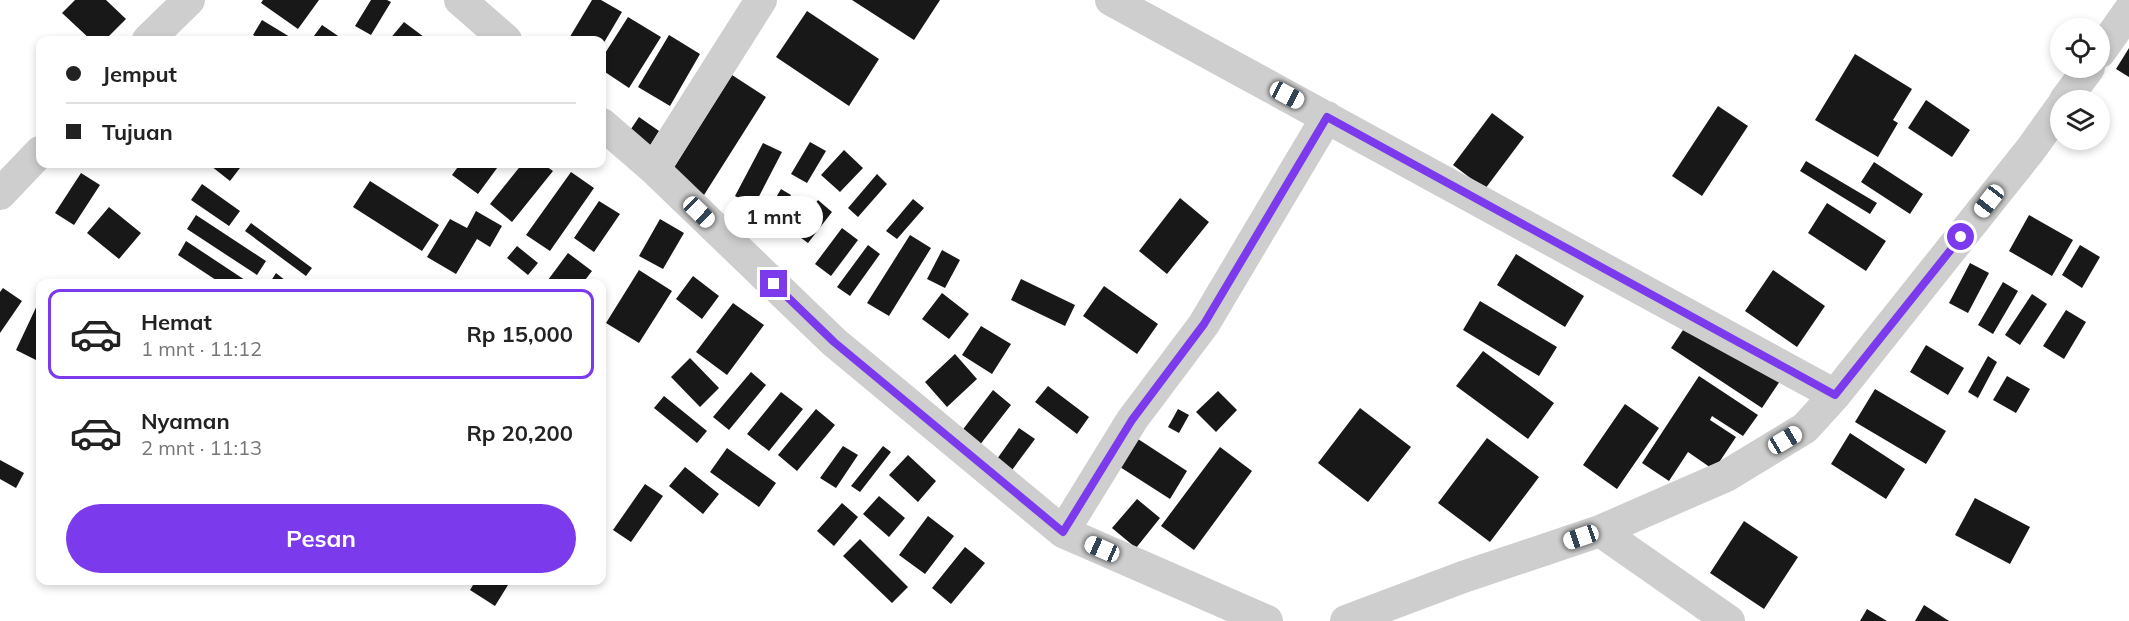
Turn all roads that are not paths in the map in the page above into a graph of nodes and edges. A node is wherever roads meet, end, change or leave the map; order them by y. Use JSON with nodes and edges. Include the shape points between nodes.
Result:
{"nodes":[{"id":1,"x":189,"y":0,"type":"edge"},
{"id":2,"x":460,"y":0,"type":"edge"},
{"id":3,"x":761,"y":0,"type":"edge"},
{"id":4,"x":1111,"y":0,"type":"edge"},
{"id":5,"x":2129,"y":11,"type":"edge"},
{"id":6,"x":152,"y":36,"type":"edge"},
{"id":7,"x":501,"y":36,"type":"edge"},
{"id":8,"x":2110,"y":38,"type":"edge"},
{"id":9,"x":1327,"y":117,"type":"junction"},
{"id":10,"x":2050,"y":122,"type":"edge"},
{"id":11,"x":606,"y":127,"type":"edge"},
{"id":12,"x":36,"y":156,"type":"edge"},
{"id":13,"x":654,"y":169,"type":"junction"},
{"id":14,"x":0,"y":194,"type":"edge"},
{"id":15,"x":1835,"y":395,"type":"junction"},
{"id":16,"x":1600,"y":531,"type":"junction"},
{"id":17,"x":1063,"y":532,"type":"junction"},
{"id":18,"x":1267,"y":621,"type":"edge"},
{"id":19,"x":1346,"y":621,"type":"edge"},
{"id":20,"x":1729,"y":621,"type":"edge"}],
"edges":[{"from":1,"to":6,"type":"street"},
{"from":2,"to":7,"type":"street"},
{"from":3,"to":13,"type":"street"},
{"from":4,"to":9,"type":"street"},
{"from":5,"to":8,"type":"street"},
{"from":9,"to":15,"type":"street"},
{"from":9,"to":17,"type":"street","via":[[1204,324],[1132,420]]},
{"from":10,"to":15,"type":"street"},
{"from":11,"to":13,"type":"street"},
{"from":12,"to":14,"type":"street"},
{"from":13,"to":17,"type":"street","via":[[834,342]]},
{"from":15,"to":16,"type":"street","via":[[1805,428],[1726,476]]},
{"from":16,"to":19,"type":"street"},
{"from":16,"to":20,"type":"street"},
{"from":17,"to":18,"type":"street"}]}
